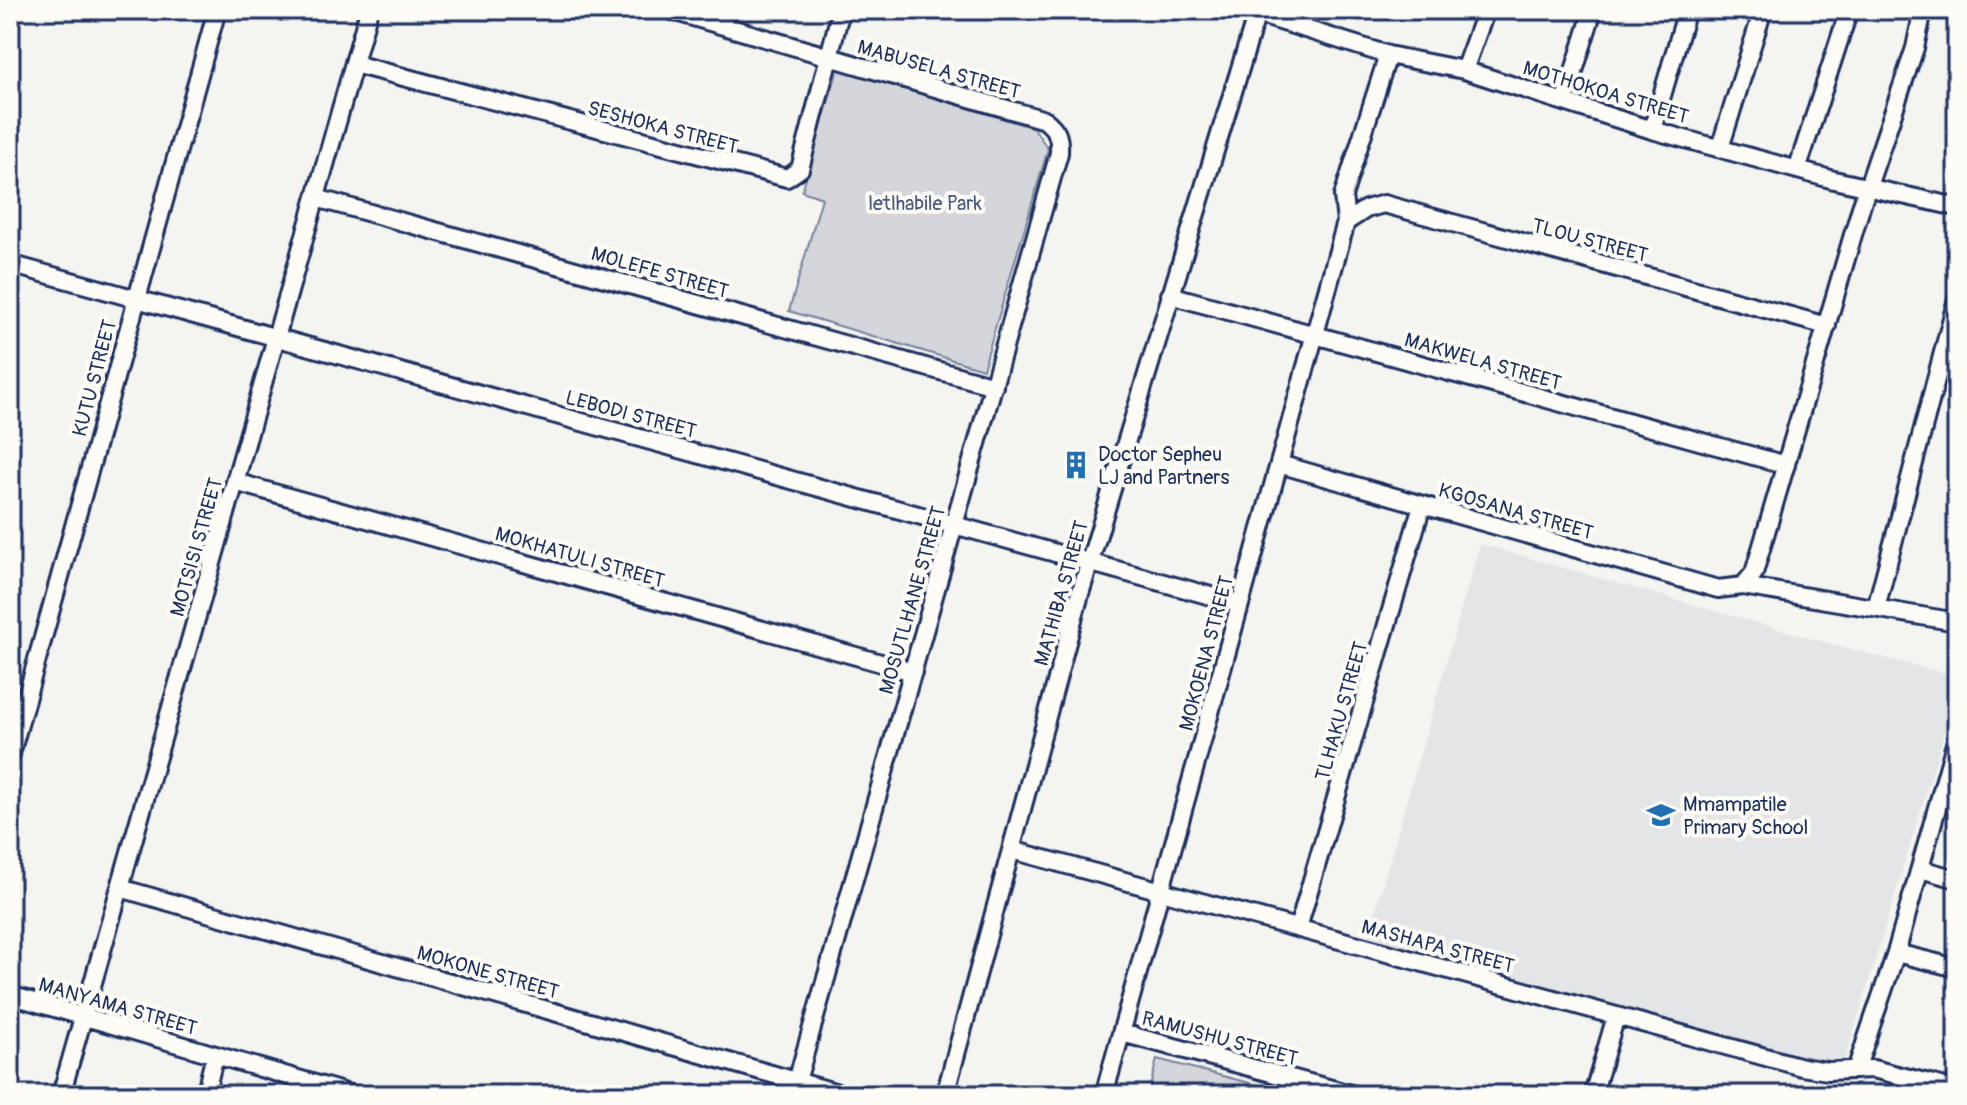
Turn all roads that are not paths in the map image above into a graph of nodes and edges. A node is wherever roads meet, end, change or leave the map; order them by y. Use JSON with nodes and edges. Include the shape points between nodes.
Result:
{"nodes":[{"id":1,"x":217,"y":10,"type":"edge"},
{"id":2,"x":369,"y":10,"type":"edge"},
{"id":3,"x":669,"y":10,"type":"edge"},
{"id":4,"x":841,"y":10,"type":"edge"},
{"id":5,"x":1486,"y":10,"type":"edge"},
{"id":6,"x":1593,"y":10,"type":"edge"},
{"id":7,"x":1687,"y":10,"type":"edge"},
{"id":8,"x":1763,"y":10,"type":"edge"},
{"id":9,"x":1849,"y":10,"type":"edge"},
{"id":10,"x":1923,"y":10,"type":"edge"},
{"id":11,"x":1251,"y":12,"type":"edge"},
{"id":12,"x":1388,"y":55,"type":"junction"},
{"id":13,"x":828,"y":57,"type":"junction"},
{"id":14,"x":354,"y":64,"type":"junction"},
{"id":15,"x":1464,"y":70,"type":"junction"},
{"id":16,"x":1565,"y":100,"type":"junction"},
{"id":17,"x":1057,"y":130,"type":"joint"},
{"id":18,"x":1652,"y":130,"type":"junction"},
{"id":19,"x":1720,"y":148,"type":"junction"},
{"id":20,"x":1797,"y":170,"type":"junction"},
{"id":21,"x":1870,"y":188,"type":"junction"},
{"id":22,"x":316,"y":198,"type":"junction"},
{"id":23,"x":1957,"y":207,"type":"edge"},
{"id":24,"x":1346,"y":222,"type":"junction"},
{"id":25,"x":10,"y":264,"type":"edge"},
{"id":26,"x":1170,"y":295,"type":"junction"},
{"id":27,"x":137,"y":299,"type":"junction"},
{"id":28,"x":1957,"y":299,"type":"edge"},
{"id":29,"x":1827,"y":326,"type":"junction"},
{"id":30,"x":1315,"y":335,"type":"junction"},
{"id":31,"x":276,"y":337,"type":"junction"},
{"id":32,"x":994,"y":386,"type":"junction"},
{"id":33,"x":1279,"y":464,"type":"junction"},
{"id":34,"x":1786,"y":465,"type":"junction"},
{"id":35,"x":235,"y":482,"type":"junction"},
{"id":36,"x":1422,"y":505,"type":"junction"},
{"id":37,"x":955,"y":524,"type":"junction"},
{"id":38,"x":1090,"y":562,"type":"junction"},
{"id":39,"x":1743,"y":586,"type":"junction"},
{"id":40,"x":1240,"y":604,"type":"junction"},
{"id":41,"x":1876,"y":608,"type":"junction"},
{"id":42,"x":1957,"y":622,"type":"edge"},
{"id":43,"x":913,"y":672,"type":"junction"},
{"id":44,"x":1957,"y":737,"type":"edge"},
{"id":45,"x":10,"y":757,"type":"edge"},
{"id":46,"x":1949,"y":797,"type":"edge"},
{"id":47,"x":1012,"y":850,"type":"junction"},
{"id":48,"x":1920,"y":869,"type":"junction"},
{"id":49,"x":1957,"y":879,"type":"edge"},
{"id":50,"x":120,"y":888,"type":"junction"},
{"id":51,"x":1161,"y":891,"type":"junction"},
{"id":52,"x":1298,"y":928,"type":"junction"},
{"id":53,"x":1896,"y":953,"type":"junction"},
{"id":54,"x":1957,"y":968,"type":"edge"},
{"id":55,"x":10,"y":995,"type":"edge"},
{"id":56,"x":1616,"y":1016,"type":"junction"},
{"id":57,"x":84,"y":1017,"type":"junction"},
{"id":58,"x":1122,"y":1033,"type":"junction"},
{"id":59,"x":215,"y":1055,"type":"junction"},
{"id":60,"x":1856,"y":1070,"type":"junction"},
{"id":61,"x":797,"y":1081,"type":"junction"},
{"id":62,"x":1957,"y":1090,"type":"edge"},
{"id":63,"x":61,"y":1095,"type":"edge"},
{"id":64,"x":205,"y":1095,"type":"edge"},
{"id":65,"x":353,"y":1095,"type":"edge"},
{"id":66,"x":845,"y":1095,"type":"edge"},
{"id":67,"x":945,"y":1095,"type":"edge"},
{"id":68,"x":1104,"y":1095,"type":"edge"},
{"id":69,"x":1354,"y":1095,"type":"edge"},
{"id":70,"x":1593,"y":1095,"type":"edge"}],
"edges":[{"from":1,"to":27,"type":"street","name":"KUTU STREET"},
{"from":2,"to":14,"type":"street","name":"MOTSISI STREET"},
{"from":3,"to":13,"type":"street","name":"MABUSELA STREET"},
{"from":4,"to":13,"type":"street","name":"SESHOKA STREET"},
{"from":5,"to":15,"type":"street"},
{"from":6,"to":16,"type":"street"},
{"from":7,"to":18,"type":"street"},
{"from":8,"to":19,"type":"street"},
{"from":9,"to":20,"type":"street"},
{"from":10,"to":21,"type":"street"},
{"from":11,"to":12,"type":"street","name":"MOTHOKOA STREET"},
{"from":11,"to":26,"type":"street","name":"MATHIBA STREET"},
{"from":12,"to":15,"type":"street","name":"MOTHOKOA STREET"},
{"from":12,"to":24,"type":"street","name":"MOKOENA STREET","via":[[1343,196]]},
{"from":13,"to":14,"type":"street","name":"SESHOKA STREET","via":[[800,169],[787,178]]},
{"from":13,"to":17,"type":"street","name":"MABUSELA STREET","via":[[1045,120]]},
{"from":14,"to":22,"type":"street","name":"MOTSISI STREET"},
{"from":15,"to":16,"type":"street","name":"MOTHOKOA STREET"},
{"from":16,"to":18,"type":"street","name":"MOTHOKOA STREET"},
{"from":17,"to":32,"type":"street","name":"MOSUTLHANE STREET","via":[[1059,153]]},
{"from":18,"to":19,"type":"street","name":"MOTHOKOA STREET"},
{"from":19,"to":20,"type":"street","name":"MOTHOKOA STREET"},
{"from":20,"to":21,"type":"street","name":"MOTHOKOA STREET"},
{"from":21,"to":23,"type":"street","name":"MOTHOKOA STREET"},
{"from":21,"to":29,"type":"street"},
{"from":22,"to":31,"type":"street","name":"MOTSISI STREET"},
{"from":22,"to":32,"type":"street","name":"MOLEFE STREET"},
{"from":24,"to":29,"type":"street","name":"TLOU STREET","via":[[1384,204]]},
{"from":24,"to":30,"type":"street","name":"MOKOENA STREET"},
{"from":25,"to":27,"type":"street","name":"LEBODI STREET"},
{"from":26,"to":30,"type":"street","name":"MAKWELA STREET"},
{"from":26,"to":38,"type":"street","name":"MATHIBA STREET"},
{"from":27,"to":31,"type":"street","name":"LEBODI STREET"},
{"from":27,"to":45,"type":"street","name":"KUTU STREET"},
{"from":28,"to":41,"type":"street"},
{"from":29,"to":34,"type":"street"},
{"from":30,"to":33,"type":"street","name":"MOKOENA STREET"},
{"from":30,"to":34,"type":"street","name":"MAKWELA STREET"},
{"from":31,"to":35,"type":"street","name":"MOTSISI STREET"},
{"from":31,"to":37,"type":"street","name":"LEBODI STREET"},
{"from":32,"to":37,"type":"street","name":"MOSUTLHANE STREET"},
{"from":33,"to":36,"type":"street","name":"KGOSANA STREET"},
{"from":33,"to":40,"type":"street","name":"MOKOENA STREET"},
{"from":34,"to":39,"type":"street","via":[[1754,573]]},
{"from":35,"to":43,"type":"street","name":"MOKHATULI STREET"},
{"from":35,"to":50,"type":"street","name":"MOTSISI STREET"},
{"from":36,"to":39,"type":"street","name":"KGOSANA STREET","via":[[1718,589]]},
{"from":36,"to":52,"type":"street","name":"TLHAKU STREET"},
{"from":37,"to":38,"type":"street","name":"LEBODI STREET"},
{"from":37,"to":43,"type":"street","name":"MOSUTLHANE STREET"},
{"from":38,"to":40,"type":"street","name":"LEBODI STREET"},
{"from":38,"to":47,"type":"street","name":"MATHIBA STREET"},
{"from":39,"to":41,"type":"street","name":"KGOSANA STREET"},
{"from":40,"to":51,"type":"street","name":"MOKOENA STREET"},
{"from":41,"to":42,"type":"street","name":"KGOSANA STREET"},
{"from":43,"to":61,"type":"street","name":"MOSUTLHANE STREET"},
{"from":44,"to":46,"type":"street"},
{"from":46,"to":48,"type":"street"},
{"from":47,"to":51,"type":"street","name":"MASHAPA STREET"},
{"from":47,"to":67,"type":"street","name":"MATHIBA STREET"},
{"from":48,"to":49,"type":"street"},
{"from":48,"to":53,"type":"street"},
{"from":50,"to":57,"type":"street","name":"MOTSISI STREET"},
{"from":50,"to":61,"type":"street","name":"MOKONE STREET"},
{"from":51,"to":52,"type":"street","name":"MASHAPA STREET"},
{"from":51,"to":58,"type":"street","name":"MOKOENA STREET"},
{"from":52,"to":56,"type":"street","name":"MASHAPA STREET"},
{"from":53,"to":54,"type":"street"},
{"from":53,"to":60,"type":"street"},
{"from":55,"to":57,"type":"street","name":"MANYAMA STREET"},
{"from":56,"to":60,"type":"street","name":"MASHAPA STREET","via":[[1802,1067]]},
{"from":56,"to":70,"type":"street"},
{"from":57,"to":59,"type":"street","name":"MANYAMA STREET"},
{"from":57,"to":63,"type":"street","name":"MOTSISI STREET"},
{"from":58,"to":68,"type":"street","name":"MOKOENA STREET"},
{"from":58,"to":69,"type":"street","name":"RAMUSHU STREET"},
{"from":59,"to":64,"type":"street","name":"MANYAMA STREET"},
{"from":59,"to":65,"type":"street","name":"MANYAMA STREET"},
{"from":60,"to":62,"type":"street","name":"MASHAPA STREET","via":[[1873,1069]]},
{"from":61,"to":66,"type":"street","name":"MOKONE STREET"}]}
